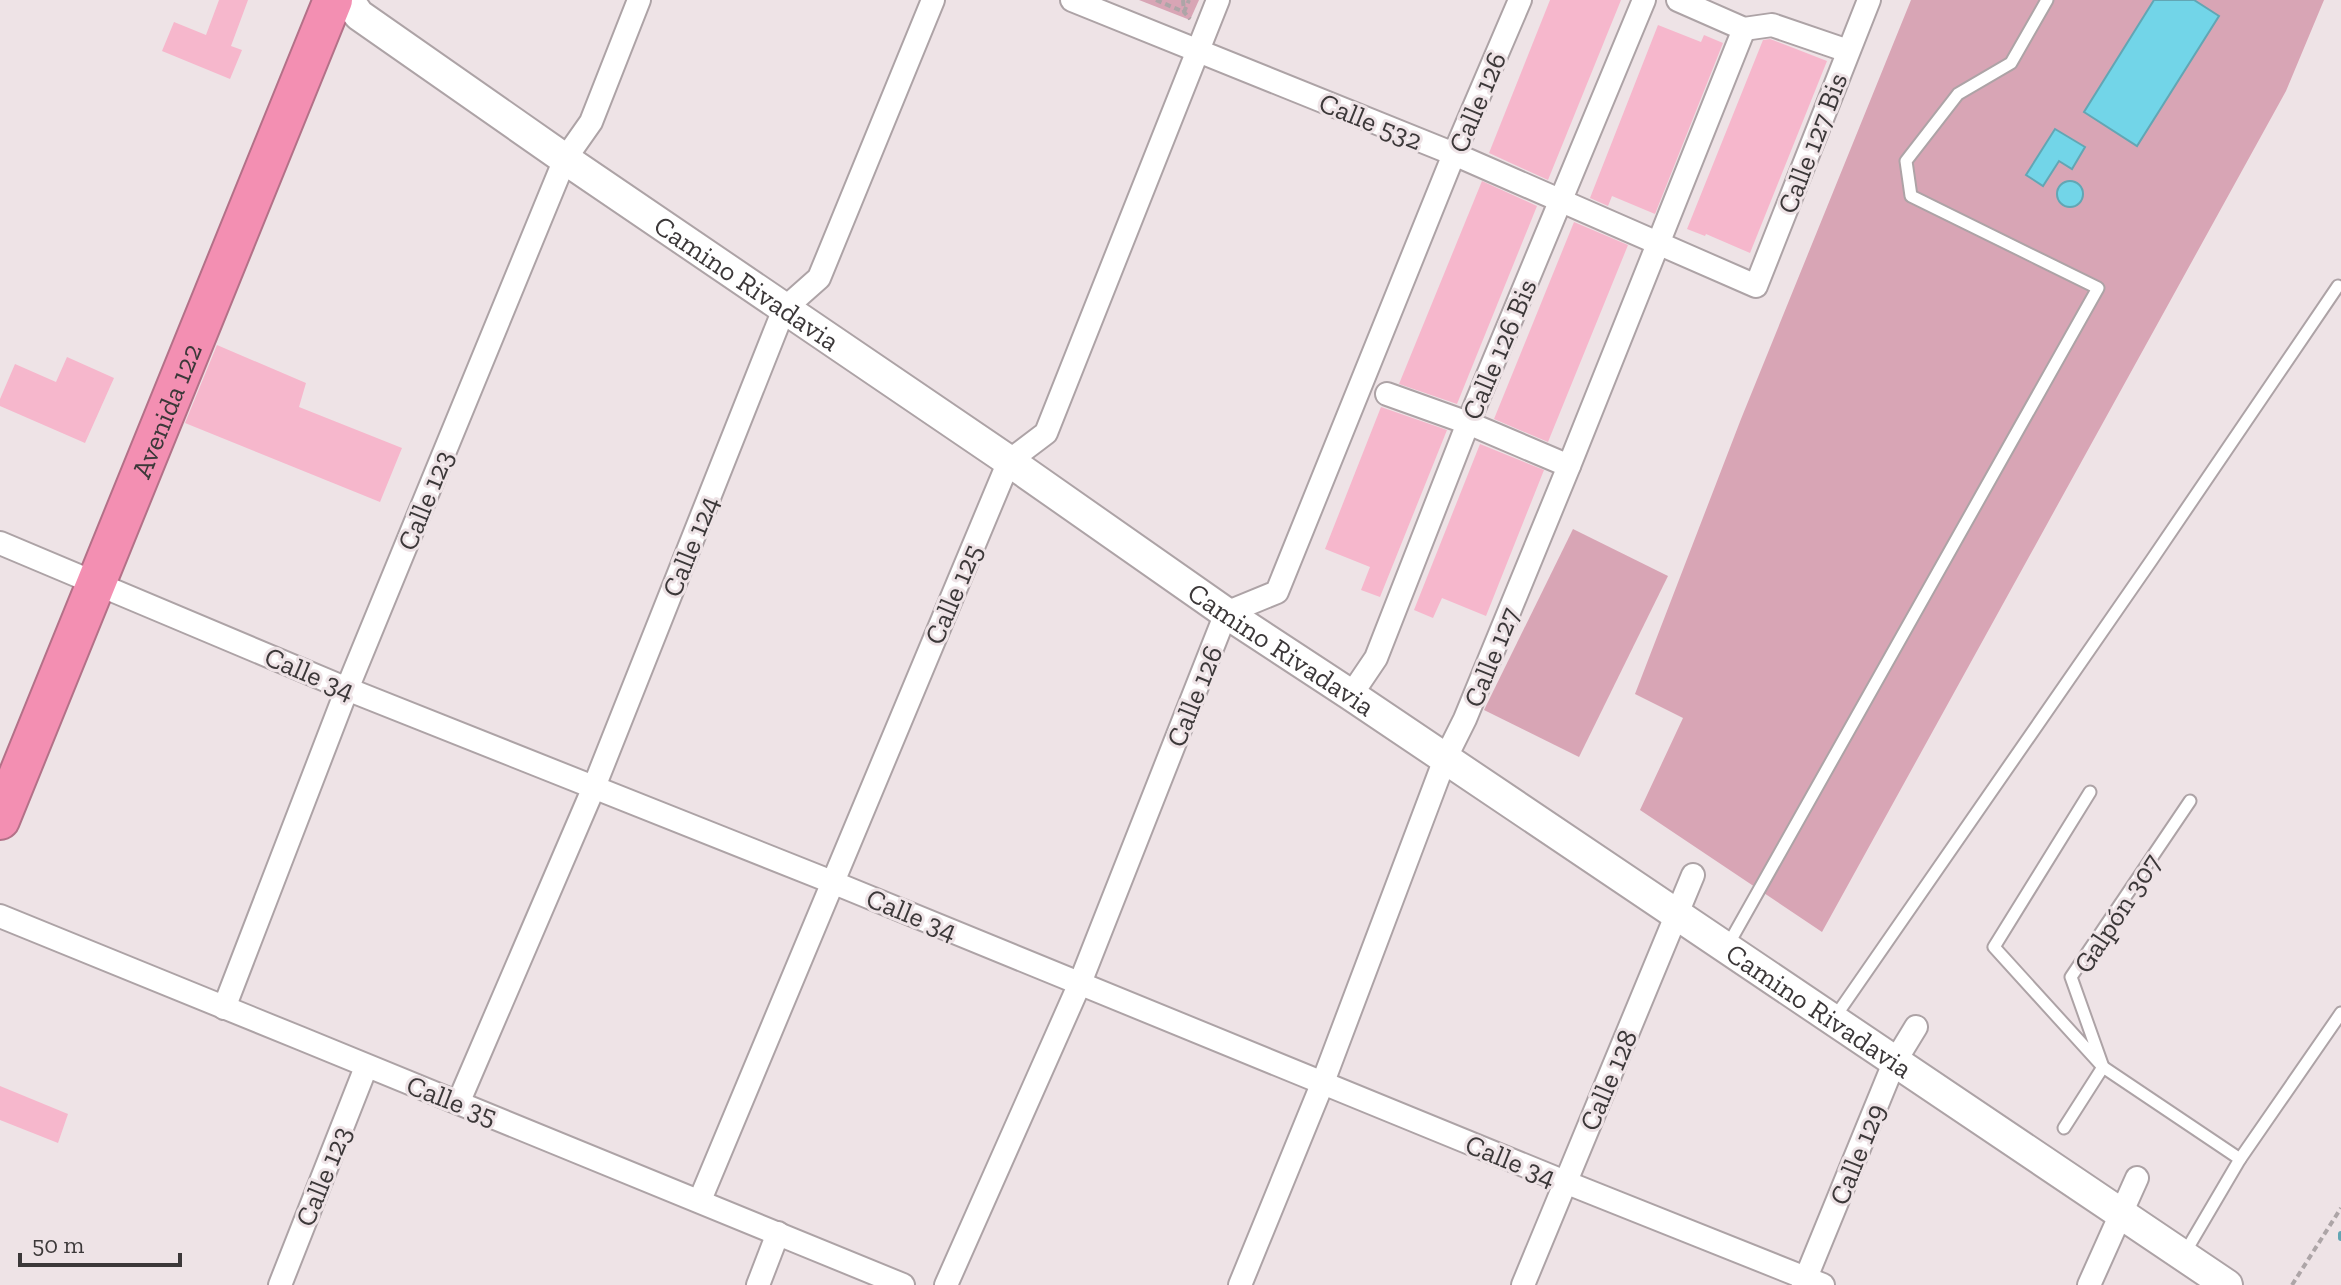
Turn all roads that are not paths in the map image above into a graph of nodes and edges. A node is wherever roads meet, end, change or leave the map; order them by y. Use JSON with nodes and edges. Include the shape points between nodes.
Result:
{"nodes":[{"id":1,"x":333,"y":0,"type":"edge"},
{"id":2,"x":348,"y":0,"type":"edge"},
{"id":3,"x":639,"y":0,"type":"edge"},
{"id":4,"x":933,"y":0,"type":"edge"},
{"id":5,"x":1072,"y":0,"type":"edge"},
{"id":6,"x":1218,"y":0,"type":"edge"},
{"id":7,"x":1520,"y":0,"type":"edge"},
{"id":8,"x":1644,"y":0,"type":"edge"},
{"id":9,"x":1869,"y":0,"type":"edge"},
{"id":10,"x":2047,"y":0,"type":"edge"},
{"id":11,"x":1691,"y":3,"type":"edge"},
{"id":12,"x":1744,"y":29,"type":"junction"},
{"id":13,"x":1848,"y":51,"type":"junction"},
{"id":14,"x":1199,"y":52,"type":"junction"},
{"id":15,"x":1454,"y":154,"type":"junction"},
{"id":16,"x":565,"y":159,"type":"junction"},
{"id":17,"x":1560,"y":201,"type":"junction"},
{"id":18,"x":1658,"y":243,"type":"junction"},
{"id":19,"x":1756,"y":286,"type":"joint"},
{"id":20,"x":2338,"y":286,"type":"dead end"},
{"id":21,"x":784,"y":309,"type":"junction"},
{"id":22,"x":1387,"y":394,"type":"dead end"},
{"id":23,"x":1468,"y":423,"type":"junction"},
{"id":24,"x":1009,"y":461,"type":"junction"},
{"id":25,"x":1569,"y":466,"type":"junction"},
{"id":26,"x":0,"y":543,"type":"edge"},
{"id":27,"x":97,"y":582,"type":"junction"},
{"id":28,"x":1226,"y":613,"type":"junction"},
{"id":29,"x":347,"y":689,"type":"junction"},
{"id":30,"x":1351,"y":695,"type":"junction"},
{"id":31,"x":1445,"y":759,"type":"junction"},
{"id":32,"x":594,"y":787,"type":"junction"},
{"id":33,"x":2090,"y":792,"type":"dead end"},
{"id":34,"x":2190,"y":801,"type":"dead end"},
{"id":35,"x":0,"y":820,"type":"edge"},
{"id":36,"x":1693,"y":875,"type":"dead end"},
{"id":37,"x":832,"y":882,"type":"junction"},
{"id":38,"x":1676,"y":915,"type":"junction"},
{"id":39,"x":0,"y":916,"type":"edge"},
{"id":40,"x":1725,"y":949,"type":"junction"},
{"id":41,"x":1080,"y":983,"type":"junction"},
{"id":42,"x":224,"y":1008,"type":"junction"},
{"id":43,"x":2341,"y":1013,"type":"edge"},
{"id":44,"x":1832,"y":1021,"type":"junction"},
{"id":45,"x":1916,"y":1027,"type":"dead end"},
{"id":46,"x":1894,"y":1063,"type":"junction"},
{"id":47,"x":366,"y":1067,"type":"junction"},
{"id":48,"x":2103,"y":1067,"type":"junction"},
{"id":49,"x":1323,"y":1082,"type":"junction"},
{"id":50,"x":459,"y":1101,"type":"junction"},
{"id":51,"x":2064,"y":1128,"type":"dead end"},
{"id":52,"x":2240,"y":1159,"type":"junction"},
{"id":53,"x":2137,"y":1178,"type":"dead end"},
{"id":54,"x":1565,"y":1182,"type":"junction"},
{"id":55,"x":700,"y":1200,"type":"junction"},
{"id":56,"x":2121,"y":1214,"type":"junction"},
{"id":57,"x":778,"y":1233,"type":"junction"},
{"id":58,"x":2183,"y":1256,"type":"junction"},
{"id":59,"x":1811,"y":1283,"type":"edge"},
{"id":60,"x":280,"y":1285,"type":"edge"},
{"id":61,"x":758,"y":1285,"type":"edge"},
{"id":62,"x":903,"y":1285,"type":"edge"},
{"id":63,"x":946,"y":1285,"type":"edge"},
{"id":64,"x":1240,"y":1285,"type":"edge"},
{"id":65,"x":1523,"y":1285,"type":"edge"},
{"id":66,"x":2089,"y":1285,"type":"edge"},
{"id":67,"x":2227,"y":1285,"type":"edge"}],
"edges":[{"from":1,"to":27,"type":"highway","name":"Avenida 122"},
{"from":2,"to":16,"type":"main road","name":"Camino Rivadavia","via":[[359,15]]},
{"from":3,"to":16,"type":"street","name":"Calle 123","via":[[591,122]]},
{"from":4,"to":21,"type":"street","name":"Calle 124","via":[[819,278]]},
{"from":5,"to":14,"type":"street","name":"Calle 532"},
{"from":6,"to":14,"type":"street"},
{"from":7,"to":15,"type":"street","name":"Calle 126"},
{"from":8,"to":17,"type":"street","name":"Calle 126 Bis"},
{"from":9,"to":13,"type":"street","name":"Calle 127 Bis"},
{"from":10,"to":40,"type":"lane","via":[[2011,63],[1958,94],[1906,161],[1911,196],[2098,288]]},
{"from":11,"to":12,"type":"street"},
{"from":12,"to":13,"type":"street","via":[[1772,25]]},
{"from":12,"to":18,"type":"street","name":"Calle 127"},
{"from":13,"to":19,"type":"street","name":"Calle 127 Bis"},
{"from":14,"to":15,"type":"street","name":"Calle 532"},
{"from":14,"to":24,"type":"street","via":[[1046,433]]},
{"from":15,"to":17,"type":"street","name":"Calle 532"},
{"from":15,"to":28,"type":"street","name":"Calle 126","via":[[1277,592]]},
{"from":16,"to":21,"type":"main road","name":"Camino Rivadavia"},
{"from":16,"to":29,"type":"street","name":"Calle 123"},
{"from":17,"to":18,"type":"street","name":"Calle 532"},
{"from":17,"to":23,"type":"street","name":"Calle 126 Bis"},
{"from":18,"to":19,"type":"street","name":"Calle 532"},
{"from":18,"to":25,"type":"street","name":"Calle 127"},
{"from":20,"to":44,"type":"lane"},
{"from":21,"to":24,"type":"main road","name":"Camino Rivadavia"},
{"from":21,"to":32,"type":"street","name":"Calle 124"},
{"from":22,"to":23,"type":"street"},
{"from":23,"to":25,"type":"street"},
{"from":23,"to":30,"type":"street","name":"Calle 126 Bis","via":[[1376,658]]},
{"from":24,"to":28,"type":"main road","name":"Camino Rivadavia"},
{"from":24,"to":37,"type":"street","name":"Calle 125"},
{"from":25,"to":31,"type":"street","name":"Calle 127"},
{"from":26,"to":27,"type":"street","name":"Calle 34"},
{"from":27,"to":29,"type":"street","name":"Calle 34"},
{"from":27,"to":35,"type":"highway","name":"Avenida 122"},
{"from":28,"to":30,"type":"main road","name":"Camino Rivadavia"},
{"from":28,"to":41,"type":"street","name":"Calle 126"},
{"from":29,"to":32,"type":"street","name":"Calle 34"},
{"from":29,"to":42,"type":"street","name":"Calle 123"},
{"from":30,"to":31,"type":"main road","name":"Camino Rivadavia"},
{"from":31,"to":38,"type":"main road","name":"Camino Rivadavia"},
{"from":31,"to":49,"type":"street","name":"Calle 127"},
{"from":32,"to":37,"type":"street","name":"Calle 34"},
{"from":32,"to":50,"type":"street","name":"Calle 124"},
{"from":33,"to":48,"type":"lane","via":[[1994,947]]},
{"from":34,"to":48,"type":"lane","name":"Galpón 307","via":[[2071,977]]},
{"from":36,"to":38,"type":"street","name":"Calle 128"},
{"from":37,"to":41,"type":"street","name":"Calle 34"},
{"from":37,"to":55,"type":"street","name":"Calle 125"},
{"from":38,"to":40,"type":"main road","name":"Camino Rivadavia"},
{"from":38,"to":54,"type":"street","name":"Calle 128"},
{"from":39,"to":42,"type":"street","name":"Calle 35"},
{"from":40,"to":44,"type":"main road","name":"Camino Rivadavia"},
{"from":41,"to":49,"type":"street","name":"Calle 34"},
{"from":41,"to":63,"type":"street","name":"Calle 126"},
{"from":42,"to":47,"type":"street","name":"Calle 35"},
{"from":43,"to":52,"type":"lane"},
{"from":44,"to":46,"type":"main road","name":"Camino Rivadavia"},
{"from":45,"to":46,"type":"street","name":"Calle 129"},
{"from":46,"to":56,"type":"main road","name":"Camino Rivadavia"},
{"from":46,"to":59,"type":"street","name":"Calle 129"},
{"from":47,"to":50,"type":"street","name":"Calle 35"},
{"from":47,"to":60,"type":"street","name":"Calle 123"},
{"from":48,"to":51,"type":"lane"},
{"from":48,"to":52,"type":"lane"},
{"from":49,"to":54,"type":"street","name":"Calle 34"},
{"from":49,"to":64,"type":"street","name":"Calle 127"},
{"from":50,"to":55,"type":"street","name":"Calle 35"},
{"from":52,"to":58,"type":"lane"},
{"from":53,"to":56,"type":"street"},
{"from":54,"to":59,"type":"street","name":"Calle 34"},
{"from":54,"to":65,"type":"street","name":"Calle 128"},
{"from":55,"to":57,"type":"street","name":"Calle 35"},
{"from":56,"to":58,"type":"main road","name":"Camino Rivadavia"},
{"from":56,"to":66,"type":"street"},
{"from":57,"to":61,"type":"street"},
{"from":57,"to":62,"type":"street","name":"Calle 35"},
{"from":58,"to":67,"type":"main road","name":"Camino Rivadavia"}]}
